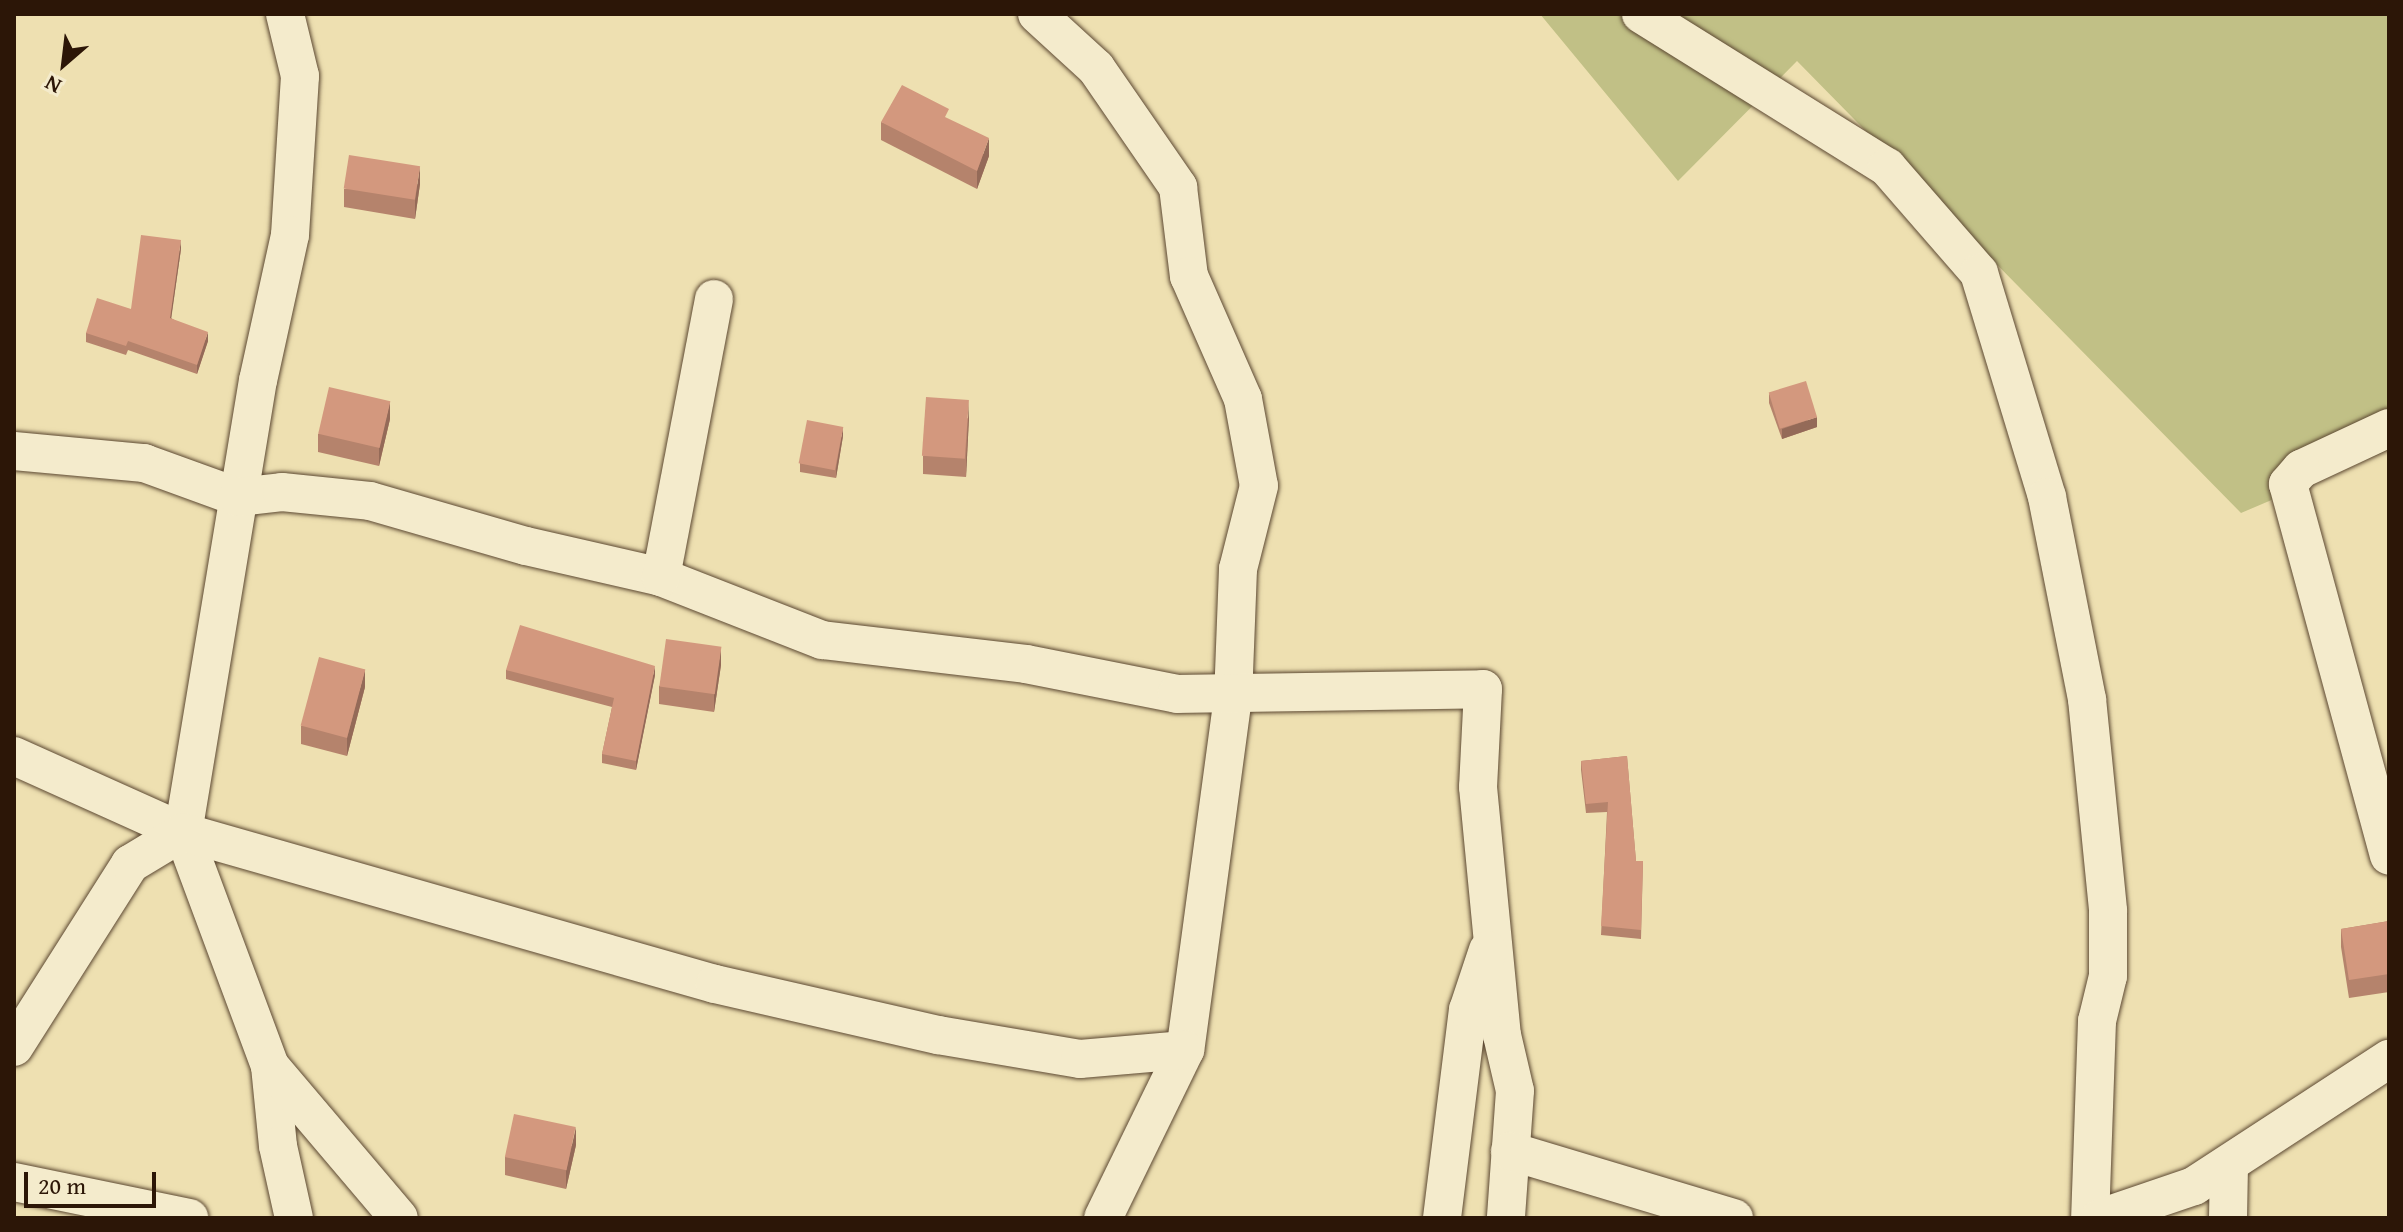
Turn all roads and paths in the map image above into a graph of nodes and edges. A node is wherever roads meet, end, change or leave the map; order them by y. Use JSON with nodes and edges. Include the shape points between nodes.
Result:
{"nodes":[{"id":1,"x":285,"y":14,"type":"edge"},
{"id":2,"x":1037,"y":14,"type":"edge"},
{"id":3,"x":1641,"y":14,"type":"edge"},
{"id":4,"x":714,"y":299,"type":"dead end"},
{"id":5,"x":2389,"y":428,"type":"edge"},
{"id":6,"x":14,"y":451,"type":"edge"},
{"id":7,"x":238,"y":497,"type":"junction"},
{"id":8,"x":661,"y":577,"type":"junction"},
{"id":9,"x":1233,"y":697,"type":"junction"},
{"id":10,"x":14,"y":756,"type":"edge"},
{"id":11,"x":183,"y":832,"type":"junction"},
{"id":12,"x":2389,"y":855,"type":"edge"},
{"id":13,"x":1492,"y":937,"type":"junction"},
{"id":14,"x":14,"y":1047,"type":"edge"},
{"id":15,"x":1185,"y":1050,"type":"junction"},
{"id":16,"x":2389,"y":1059,"type":"edge"},
{"id":17,"x":270,"y":1066,"type":"junction"},
{"id":18,"x":1510,"y":1151,"type":"junction"},
{"id":19,"x":2229,"y":1165,"type":"junction"},
{"id":20,"x":14,"y":1182,"type":"edge"},
{"id":21,"x":1110,"y":1215,"type":"edge"},
{"id":22,"x":189,"y":1218,"type":"edge"},
{"id":23,"x":294,"y":1218,"type":"edge"},
{"id":24,"x":399,"y":1218,"type":"edge"},
{"id":25,"x":1442,"y":1218,"type":"edge"},
{"id":26,"x":1506,"y":1218,"type":"edge"},
{"id":27,"x":1734,"y":1218,"type":"edge"},
{"id":28,"x":2090,"y":1218,"type":"edge"},
{"id":29,"x":2100,"y":1218,"type":"edge"},
{"id":30,"x":2228,"y":1218,"type":"edge"}],
"edges":[{"from":1,"to":7,"type":"street","via":[[300,76],[290,235]]},
{"from":2,"to":9,"type":"street","via":[[1096,68],[1178,187],[1189,276],[1243,399],[1259,486],[1238,569]]},
{"from":3,"to":28,"type":"street","via":[[1887,167],[1979,273],[2047,497],[2090,728],[2108,911],[2108,976],[2097,1021]]},
{"from":4,"to":8,"type":"street"},
{"from":5,"to":12,"type":"street","via":[[2301,469],[2288,484]]},
{"from":6,"to":7,"type":"street","via":[[144,463]]},
{"from":7,"to":8,"type":"street","via":[[282,492],[370,501],[526,546]]},
{"from":7,"to":11,"type":"street"},
{"from":8,"to":9,"type":"street","via":[[822,640],[1026,664],[1177,694]]},
{"from":9,"to":13,"type":"street","via":[[1285,689],[1483,689],[1478,787]]},
{"from":9,"to":15,"type":"street"},
{"from":10,"to":11,"type":"street"},
{"from":11,"to":14,"type":"street","via":[[130,864]]},
{"from":11,"to":15,"type":"street","via":[[715,984],[938,1035],[1080,1059]]},
{"from":11,"to":17,"type":"street"},
{"from":13,"to":18,"type":"street","via":[[1502,1035],[1514,1076]]},
{"from":13,"to":25,"type":"street","via":[[1468,1010]]},
{"from":15,"to":21,"type":"street"},
{"from":16,"to":19,"type":"street"},
{"from":17,"to":23,"type":"street","via":[[278,1146]]},
{"from":17,"to":24,"type":"street"},
{"from":18,"to":26,"type":"street"},
{"from":18,"to":27,"type":"street"},
{"from":19,"to":29,"type":"street","via":[[2158,1202]]},
{"from":19,"to":30,"type":"street"},
{"from":20,"to":22,"type":"street"}]}
